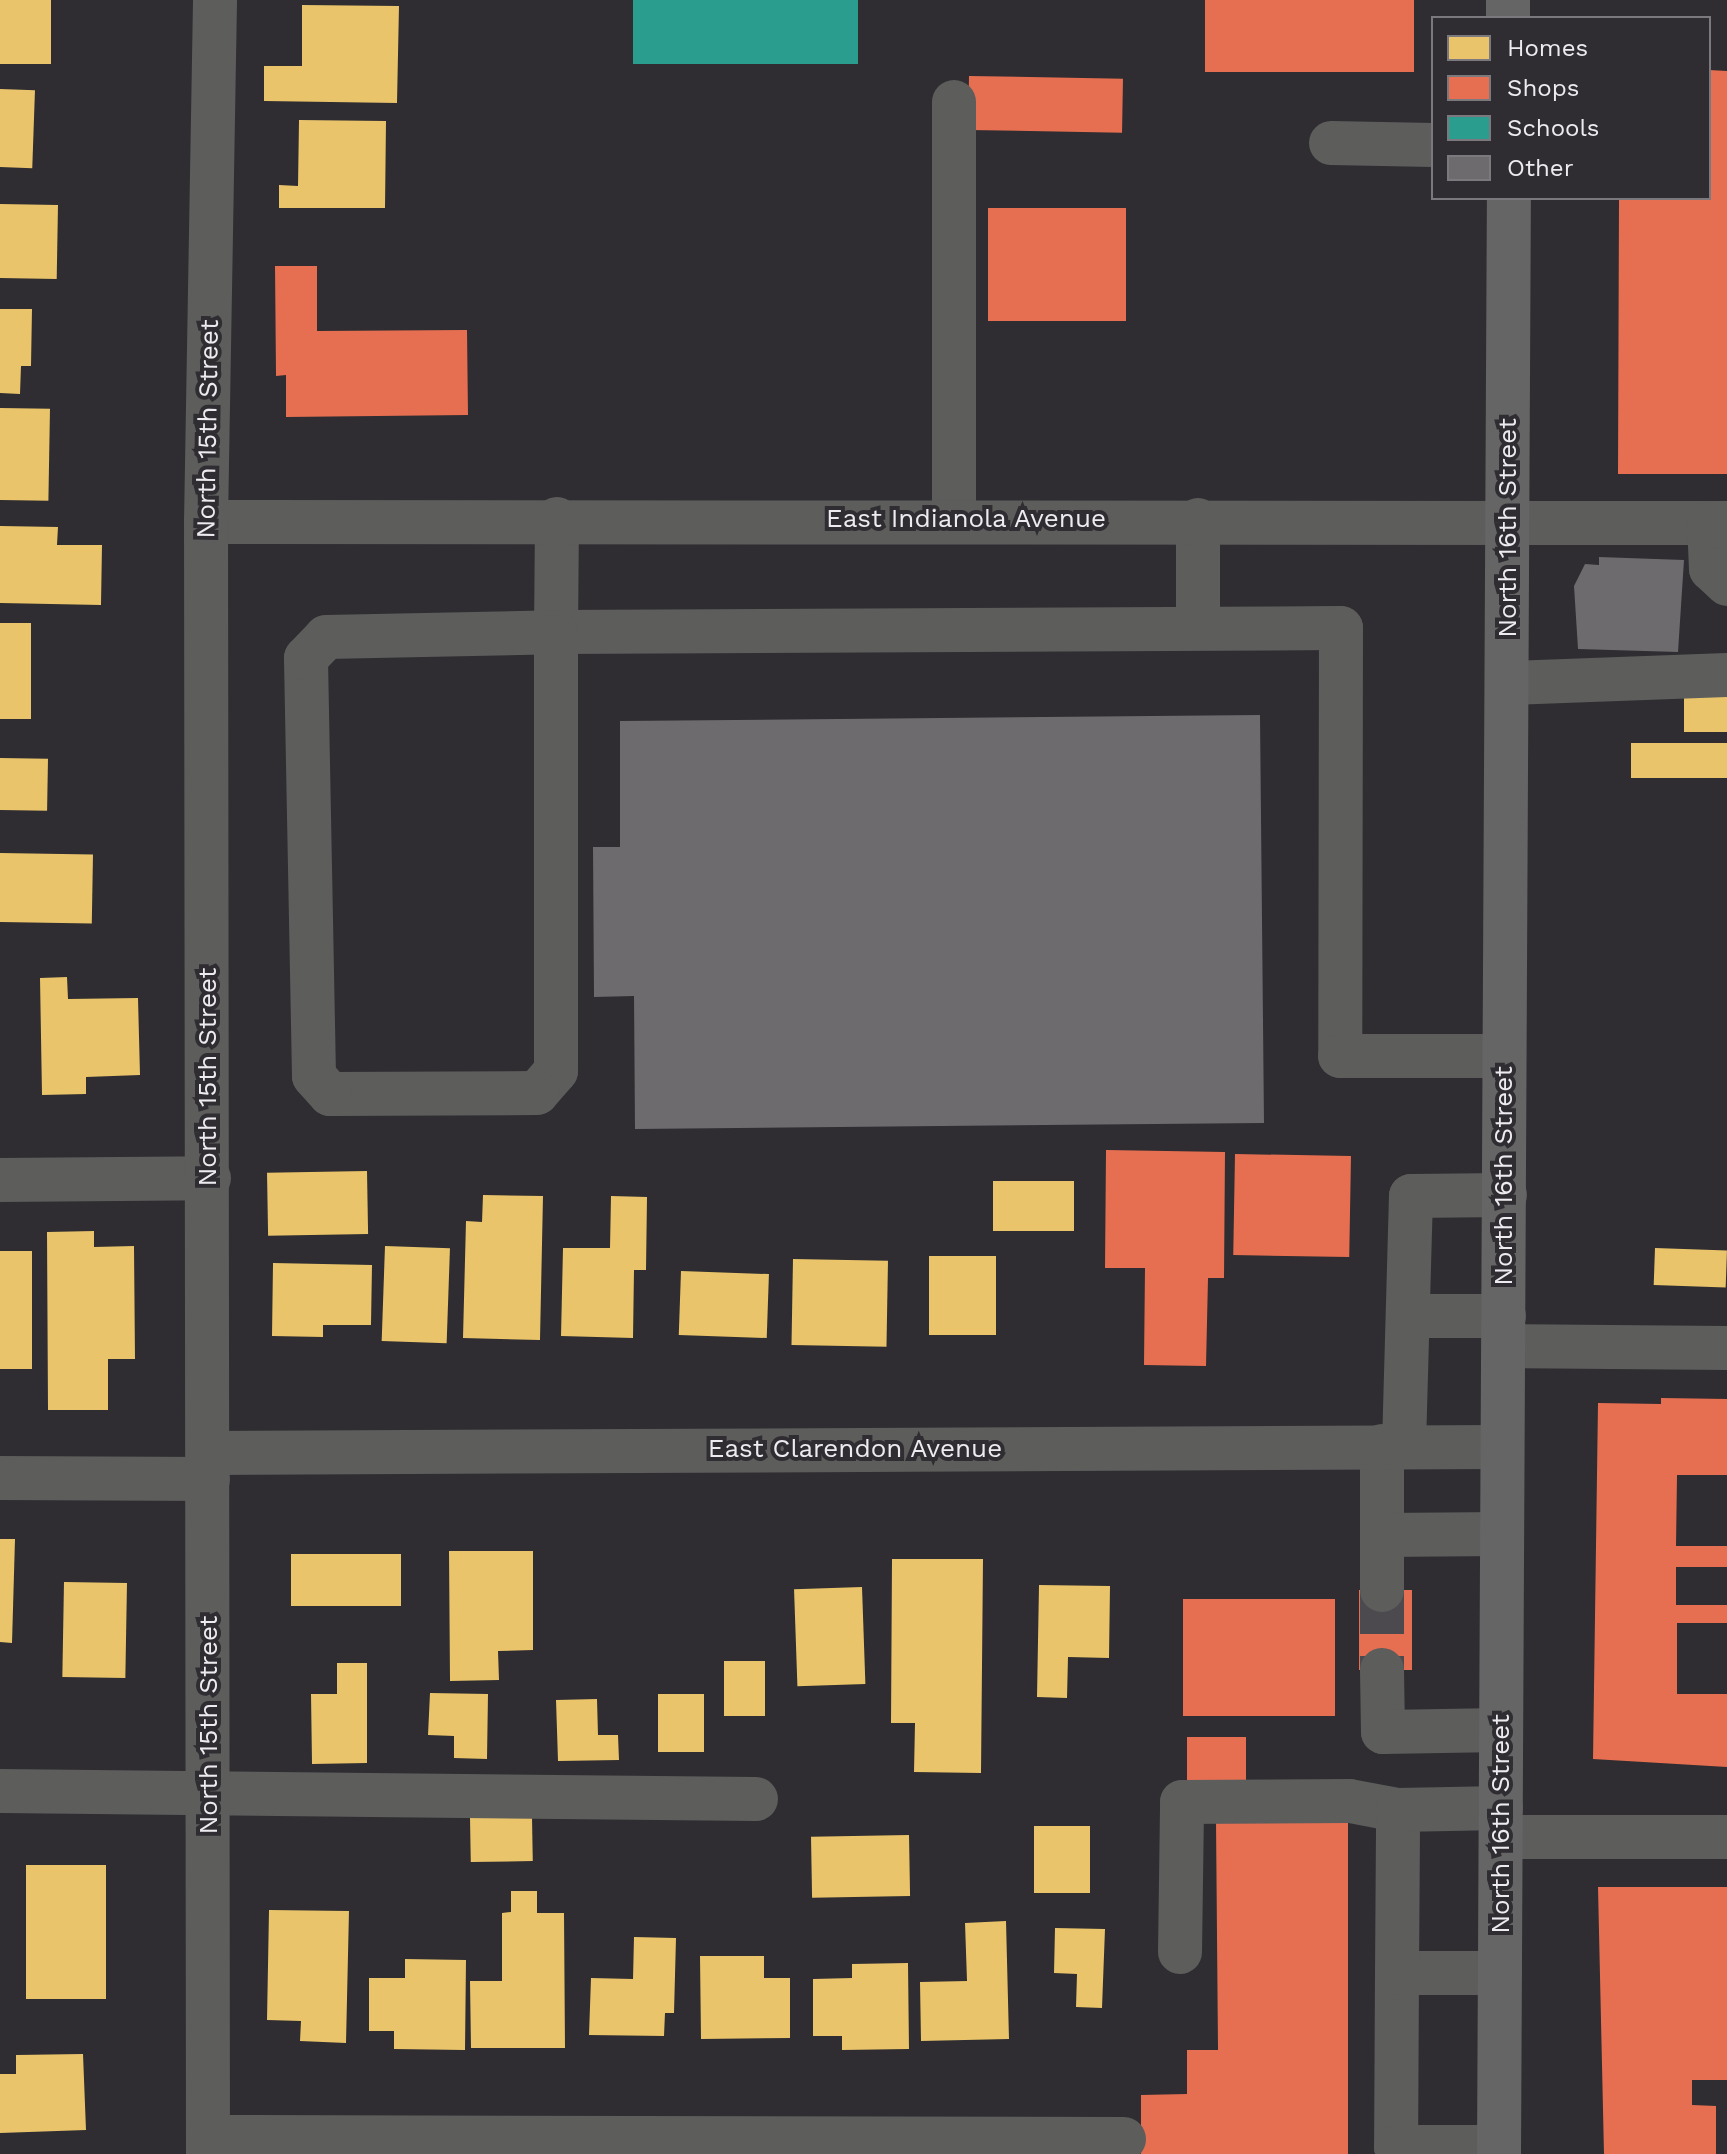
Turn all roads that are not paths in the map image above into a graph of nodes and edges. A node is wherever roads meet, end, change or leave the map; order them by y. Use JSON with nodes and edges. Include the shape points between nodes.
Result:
{"nodes":[{"id":1,"x":215,"y":0,"type":"edge"},
{"id":2,"x":954,"y":102,"type":"dead end"},
{"id":3,"x":1331,"y":143,"type":"dead end"},
{"id":4,"x":1431,"y":145,"type":"edge"},
{"id":5,"x":1509,"y":200,"type":"edge"},
{"id":6,"x":557,"y":519,"type":"junction"},
{"id":7,"x":954,"y":519,"type":"junction"},
{"id":8,"x":1198,"y":520,"type":"junction"},
{"id":9,"x":1508,"y":521,"type":"junction"},
{"id":10,"x":206,"y":522,"type":"junction"},
{"id":11,"x":1718,"y":523,"type":"edge"},
{"id":12,"x":1727,"y":584,"type":"edge"},
{"id":13,"x":1198,"y":628,"type":"junction"},
{"id":14,"x":556,"y":632,"type":"junction"},
{"id":15,"x":1727,"y":675,"type":"edge"},
{"id":16,"x":1508,"y":683,"type":"junction"},
{"id":17,"x":1504,"y":1056,"type":"junction"},
{"id":18,"x":209,"y":1178,"type":"junction"},
{"id":19,"x":0,"y":1180,"type":"edge"},
{"id":20,"x":1505,"y":1195,"type":"junction"},
{"id":21,"x":1408,"y":1316,"type":"junction"},
{"id":22,"x":1504,"y":1331,"type":"junction"},
{"id":23,"x":1727,"y":1348,"type":"edge"},
{"id":24,"x":1393,"y":1446,"type":"junction"},
{"id":25,"x":1502,"y":1447,"type":"junction"},
{"id":26,"x":208,"y":1466,"type":"junction"},
{"id":27,"x":0,"y":1478,"type":"edge"},
{"id":28,"x":1502,"y":1534,"type":"junction"},
{"id":29,"x":1382,"y":1535,"type":"junction"},
{"id":30,"x":1382,"y":1590,"type":"tunnel mouth"},
{"id":31,"x":1382,"y":1670,"type":"tunnel mouth"},
{"id":32,"x":1501,"y":1730,"type":"junction"},
{"id":33,"x":0,"y":1791,"type":"edge"},
{"id":34,"x":209,"y":1792,"type":"junction"},
{"id":35,"x":756,"y":1799,"type":"dead end"},
{"id":36,"x":1398,"y":1810,"type":"junction"},
{"id":37,"x":1501,"y":1823,"type":"junction"},
{"id":38,"x":1727,"y":1837,"type":"edge"},
{"id":39,"x":1180,"y":1952,"type":"dead end"},
{"id":40,"x":1397,"y":1973,"type":"junction"},
{"id":41,"x":1500,"y":1973,"type":"junction"},
{"id":42,"x":1124,"y":2139,"type":"dead end"},
{"id":43,"x":208,"y":2145,"type":"edge"},
{"id":44,"x":1499,"y":2151,"type":"edge"}],
"edges":[{"from":1,"to":10,"type":"street","name":"North 15th Street"},
{"from":2,"to":7,"type":"street"},
{"from":3,"to":4,"type":"street"},
{"from":5,"to":9,"type":"main road","name":"North 16th Street"},
{"from":6,"to":7,"type":"street","name":"East Indianola Avenue"},
{"from":6,"to":10,"type":"street","name":"East Indianola Avenue"},
{"from":6,"to":14,"type":"street"},
{"from":7,"to":8,"type":"street","name":"East Indianola Avenue"},
{"from":8,"to":9,"type":"street","name":"East Indianola Avenue"},
{"from":8,"to":13,"type":"street"},
{"from":9,"to":11,"type":"street","name":"East Indianola Avenue"},
{"from":9,"to":16,"type":"main road","name":"North 16th Street"},
{"from":10,"to":18,"type":"street","name":"North 15th Street"},
{"from":11,"to":12,"type":"street","via":[[1711,569]]},
{"from":13,"to":14,"type":"street"},
{"from":13,"to":17,"type":"street","via":[[1341,628],[1340,1056]]},
{"from":14,"to":14,"type":"street","via":[[326,637],[306,658],[314,1076],[330,1094],[537,1093],[556,1071]]},
{"from":15,"to":16,"type":"street"},
{"from":16,"to":17,"type":"main road","name":"North 16th Street"},
{"from":17,"to":20,"type":"main road","name":"North 16th Street"},
{"from":18,"to":19,"type":"street"},
{"from":18,"to":26,"type":"street","name":"North 15th Street"},
{"from":20,"to":21,"type":"street","via":[[1411,1196]]},
{"from":20,"to":22,"type":"main road","name":"North 16th Street"},
{"from":21,"to":22,"type":"street"},
{"from":21,"to":24,"type":"street"},
{"from":22,"to":23,"type":"street"},
{"from":22,"to":25,"type":"main road","name":"North 16th Street"},
{"from":24,"to":25,"type":"street","name":"East Clarendon Avenue"},
{"from":24,"to":26,"type":"street","name":"East Clarendon Avenue"},
{"from":24,"to":29,"type":"street"},
{"from":25,"to":28,"type":"main road","name":"North 16th Street"},
{"from":26,"to":27,"type":"street","name":"East Clarendon Avenue"},
{"from":26,"to":34,"type":"street","name":"North 15th Street"},
{"from":28,"to":29,"type":"street"},
{"from":28,"to":32,"type":"main road","name":"North 16th Street"},
{"from":29,"to":30,"type":"street"},
{"from":31,"to":32,"type":"street","via":[[1383,1732]]},
{"from":32,"to":37,"type":"main road","name":"North 16th Street"},
{"from":33,"to":34,"type":"street"},
{"from":34,"to":35,"type":"street"},
{"from":34,"to":43,"type":"street","name":"North 15th Street"},
{"from":36,"to":37,"type":"street"},
{"from":36,"to":39,"type":"street","via":[[1350,1801],[1182,1802]]},
{"from":36,"to":40,"type":"street"},
{"from":37,"to":38,"type":"street"},
{"from":37,"to":41,"type":"main road","name":"North 16th Street"},
{"from":40,"to":41,"type":"street"},
{"from":40,"to":44,"type":"street","via":[[1396,2147]]},
{"from":41,"to":44,"type":"main road","name":"North 16th Street"},
{"from":42,"to":43,"type":"street"}]}
